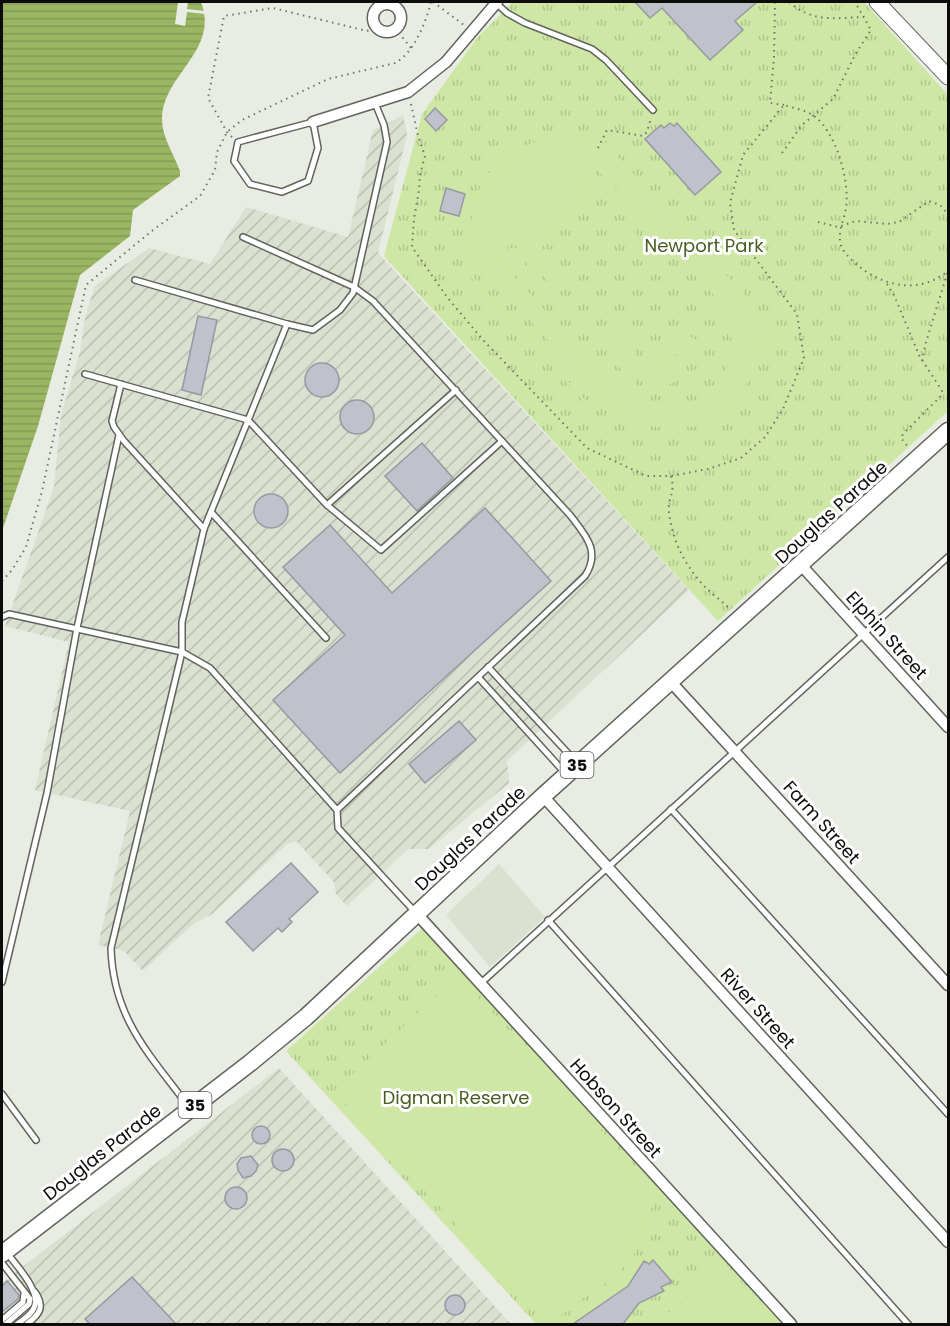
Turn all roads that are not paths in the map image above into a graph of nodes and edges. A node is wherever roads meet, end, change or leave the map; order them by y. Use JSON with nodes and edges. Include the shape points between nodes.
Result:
{"nodes":[{"id":1,"x":497,"y":2,"type":"edge"},
{"id":2,"x":877,"y":2,"type":"edge"},
{"id":3,"x":884,"y":2,"type":"edge"},
{"id":4,"x":395,"y":28,"type":"joint"},
{"id":5,"x":904,"y":29,"type":"junction"},
{"id":6,"x":948,"y":77,"type":"edge"},
{"id":7,"x":375,"y":103,"type":"junction"},
{"id":8,"x":653,"y":110,"type":"road end"},
{"id":9,"x":313,"y":122,"type":"junction"},
{"id":10,"x":243,"y":237,"type":"dead end"},
{"id":11,"x":135,"y":280,"type":"dead end"},
{"id":12,"x":354,"y":288,"type":"junction"},
{"id":13,"x":287,"y":324,"type":"junction"},
{"id":14,"x":85,"y":374,"type":"dead end"},
{"id":15,"x":121,"y":384,"type":"junction"},
{"id":16,"x":456,"y":390,"type":"junction"},
{"id":17,"x":248,"y":420,"type":"junction"},
{"id":18,"x":948,"y":433,"type":"edge"},
{"id":19,"x":119,"y":435,"type":"junction"},
{"id":20,"x":502,"y":441,"type":"junction"},
{"id":21,"x":327,"y":505,"type":"junction"},
{"id":22,"x":211,"y":512,"type":"junction"},
{"id":23,"x":204,"y":529,"type":"junction"},
{"id":24,"x":948,"y":557,"type":"edge"},
{"id":25,"x":801,"y":565,"type":"junction"},
{"id":26,"x":2,"y":617,"type":"edge"},
{"id":27,"x":77,"y":628,"type":"junction"},
{"id":28,"x":863,"y":634,"type":"junction"},
{"id":29,"x":326,"y":638,"type":"dead end"},
{"id":30,"x":182,"y":652,"type":"junction"},
{"id":31,"x":489,"y":667,"type":"junction"},
{"id":32,"x":478,"y":677,"type":"junction"},
{"id":33,"x":670,"y":681,"type":"junction"},
{"id":34,"x":948,"y":728,"type":"edge"},
{"id":35,"x":735,"y":751,"type":"junction"},
{"id":36,"x":573,"y":770,"type":"junction"},
{"id":37,"x":543,"y":796,"type":"junction"},
{"id":38,"x":671,"y":809,"type":"junction"},
{"id":39,"x":337,"y":810,"type":"junction"},
{"id":40,"x":608,"y":867,"type":"junction"},
{"id":41,"x":417,"y":914,"type":"junction"},
{"id":42,"x":548,"y":920,"type":"junction"},
{"id":43,"x":2,"y":982,"type":"edge"},
{"id":44,"x":480,"y":984,"type":"junction"},
{"id":45,"x":948,"y":985,"type":"edge"},
{"id":46,"x":2,"y":1094,"type":"edge"},
{"id":47,"x":190,"y":1108,"type":"junction"},
{"id":48,"x":948,"y":1114,"type":"edge"},
{"id":49,"x":36,"y":1140,"type":"dead end"},
{"id":50,"x":948,"y":1242,"type":"edge"},
{"id":51,"x":2,"y":1255,"type":"edge"},
{"id":52,"x":31,"y":1286,"type":"junction"},
{"id":53,"x":24,"y":1291,"type":"junction"},
{"id":54,"x":2,"y":1320,"type":"edge"},
{"id":55,"x":6,"y":1324,"type":"edge"},
{"id":56,"x":16,"y":1324,"type":"edge"},
{"id":57,"x":27,"y":1324,"type":"edge"},
{"id":58,"x":791,"y":1324,"type":"edge"},
{"id":59,"x":908,"y":1324,"type":"edge"}],
"edges":[{"from":1,"to":7,"type":"street","via":[[446,62],[408,92]]},
{"from":1,"to":8,"type":"lane","via":[[507,13],[592,50]]},
{"from":2,"to":5,"type":"street"},
{"from":3,"to":5,"type":"street"},
{"from":4,"to":4,"type":"street","via":[[400,21],[396,8],[380,6],[373,20],[386,31]]},
{"from":5,"to":6,"type":"street"},
{"from":7,"to":9,"type":"street"},
{"from":7,"to":12,"type":"lane","via":[[387,142]]},
{"from":9,"to":9,"type":"lane","via":[[318,148],[308,181],[282,192],[250,184],[234,161],[238,142]]},
{"from":10,"to":12,"type":"lane"},
{"from":11,"to":13,"type":"lane"},
{"from":12,"to":13,"type":"lane","via":[[340,310],[313,330]]},
{"from":12,"to":16,"type":"lane","via":[[373,302]]},
{"from":13,"to":17,"type":"lane"},
{"from":14,"to":15,"type":"lane"},
{"from":15,"to":17,"type":"lane"},
{"from":15,"to":19,"type":"lane","via":[[112,421]]},
{"from":16,"to":20,"type":"lane"},
{"from":16,"to":21,"type":"lane"},
{"from":17,"to":21,"type":"lane"},
{"from":17,"to":22,"type":"lane"},
{"from":18,"to":25,"type":"main road","name":"Douglas Parade","number":"35"},
{"from":19,"to":23,"type":"lane"},
{"from":19,"to":27,"type":"lane"},
{"from":20,"to":21,"type":"lane","via":[[381,550]]},
{"from":20,"to":31,"type":"lane","via":[[570,515],[588,538],[593,554],[585,576]]},
{"from":22,"to":23,"type":"lane"},
{"from":22,"to":29,"type":"lane"},
{"from":23,"to":30,"type":"lane","via":[[182,621]]},
{"from":24,"to":28,"type":"lane"},
{"from":25,"to":28,"type":"street","name":"Elphin Street"},
{"from":25,"to":33,"type":"main road","name":"Douglas Parade","number":"35"},
{"from":26,"to":27,"type":"lane","via":[[9,614]]},
{"from":27,"to":30,"type":"lane"},
{"from":27,"to":43,"type":"lane","via":[[47,793]]},
{"from":28,"to":34,"type":"street","name":"Elphin Street"},
{"from":28,"to":35,"type":"lane"},
{"from":30,"to":39,"type":"lane","via":[[210,668]]},
{"from":30,"to":47,"type":"lane","via":[[111,948],[118,994],[136,1037]]},
{"from":31,"to":32,"type":"lane"},
{"from":31,"to":36,"type":"lane"},
{"from":32,"to":36,"type":"lane"},
{"from":32,"to":39,"type":"lane"},
{"from":33,"to":35,"type":"street","name":"Farm Street"},
{"from":33,"to":36,"type":"main road","name":"Douglas Parade","number":"35"},
{"from":35,"to":38,"type":"lane"},
{"from":35,"to":45,"type":"street","name":"Farm Street"},
{"from":36,"to":37,"type":"main road","name":"Douglas Parade","number":"35"},
{"from":37,"to":40,"type":"street","name":"River Street"},
{"from":37,"to":41,"type":"main road","name":"Douglas Parade","number":"35"},
{"from":38,"to":40,"type":"lane"},
{"from":38,"to":48,"type":"lane"},
{"from":39,"to":41,"type":"lane","via":[[338,828]]},
{"from":40,"to":42,"type":"lane"},
{"from":40,"to":50,"type":"street","name":"River Street"},
{"from":41,"to":44,"type":"street","name":"Hobson Street"},
{"from":41,"to":47,"type":"main road","name":"Douglas Parade","number":"35","via":[[306,1017]]},
{"from":42,"to":44,"type":"lane"},
{"from":42,"to":59,"type":"lane"},
{"from":44,"to":58,"type":"street","name":"Hobson Street"},
{"from":46,"to":49,"type":"lane"},
{"from":47,"to":51,"type":"main road","name":"Douglas Parade","number":"35"},
{"from":51,"to":52,"type":"lane"},
{"from":51,"to":53,"type":"lane"},
{"from":52,"to":56,"type":"lane","via":[[36,1304]]},
{"from":52,"to":57,"type":"lane","via":[[41,1308],[39,1315]]},
{"from":53,"to":54,"type":"lane","via":[[23,1302]]},
{"from":53,"to":55,"type":"lane","via":[[29,1304]]}]}
